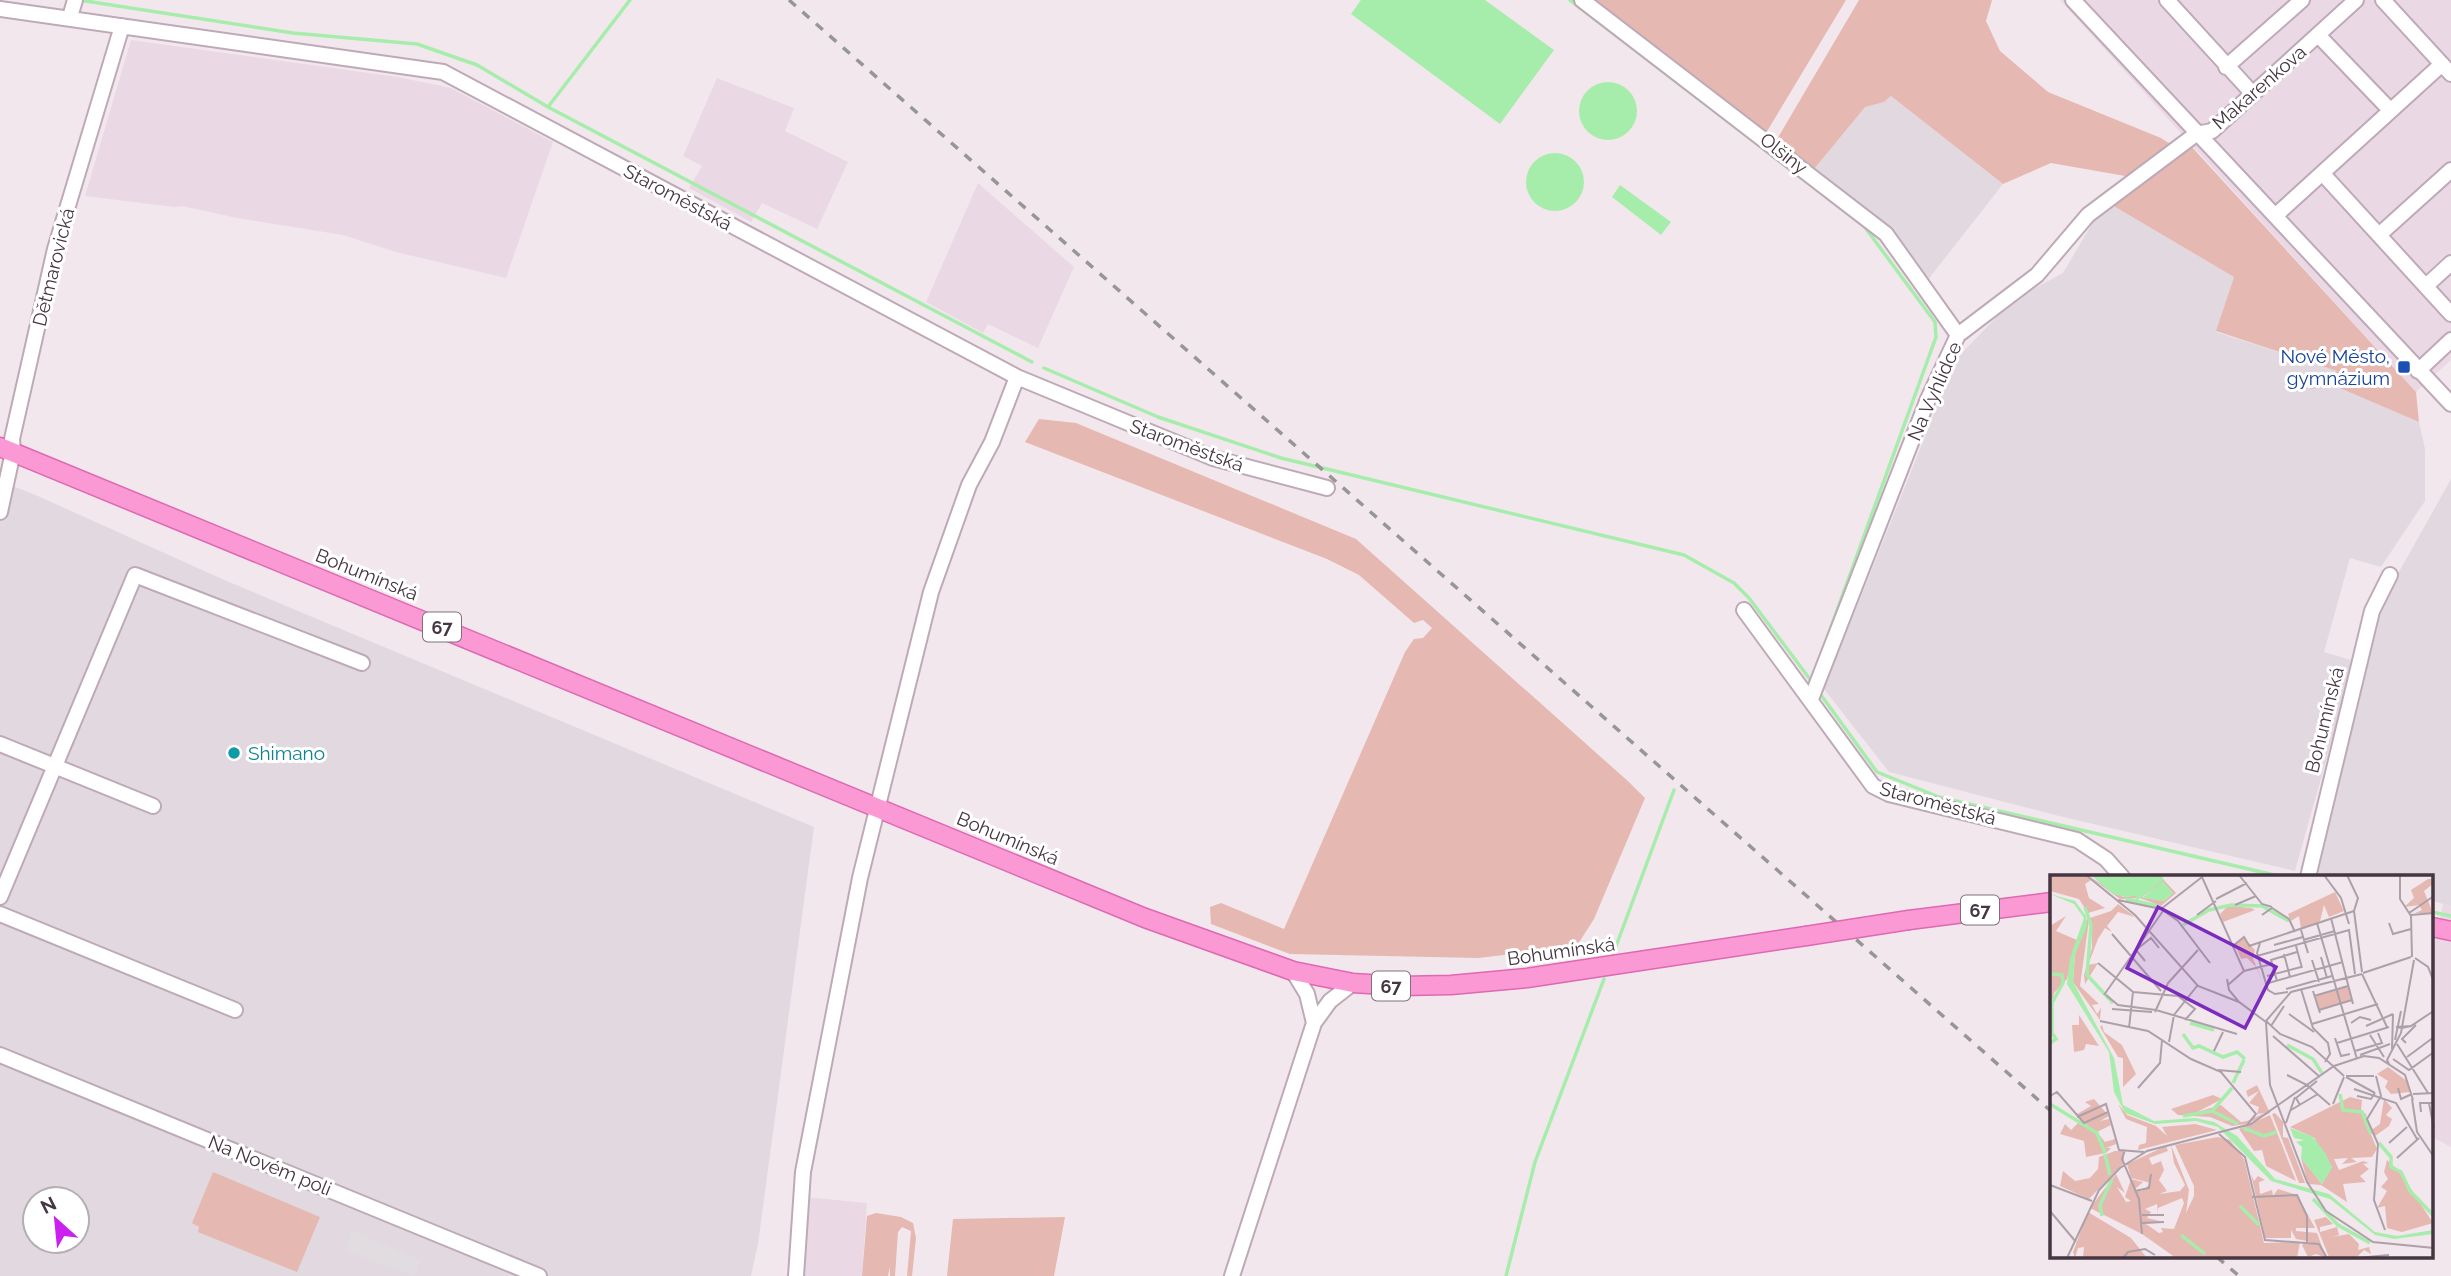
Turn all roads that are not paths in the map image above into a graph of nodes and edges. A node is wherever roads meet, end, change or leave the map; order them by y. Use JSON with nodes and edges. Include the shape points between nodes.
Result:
{"nodes":[{"id":1,"x":1582,"y":0,"type":"edge"},
{"id":2,"x":2073,"y":0,"type":"edge"},
{"id":3,"x":2302,"y":0,"type":"edge"},
{"id":4,"x":2356,"y":0,"type":"edge"},
{"id":5,"x":2383,"y":0,"type":"edge"},
{"id":6,"x":2168,"y":1,"type":"edge"},
{"id":7,"x":73,"y":8,"type":"edge"},
{"id":8,"x":0,"y":9,"type":"edge"},
{"id":9,"x":122,"y":26,"type":"junction"},
{"id":10,"x":2318,"y":35,"type":"junction"},
{"id":11,"x":2227,"y":67,"type":"junction"},
{"id":12,"x":2446,"y":69,"type":"edge"},
{"id":13,"x":2253,"y":94,"type":"junction"},
{"id":14,"x":2390,"y":110,"type":"junction"},
{"id":15,"x":2196,"y":134,"type":"junction"},
{"id":16,"x":2451,"y":170,"type":"edge"},
{"id":17,"x":2323,"y":174,"type":"junction"},
{"id":18,"x":2275,"y":216,"type":"junction"},
{"id":19,"x":2379,"y":235,"type":"junction"},
{"id":20,"x":2451,"y":264,"type":"edge"},
{"id":21,"x":2426,"y":286,"type":"junction"},
{"id":22,"x":2451,"y":314,"type":"edge"},
{"id":23,"x":1958,"y":335,"type":"junction"},
{"id":24,"x":2451,"y":340,"type":"edge"},
{"id":25,"x":2418,"y":371,"type":"junction"},
{"id":26,"x":1017,"y":377,"type":"junction"},
{"id":27,"x":2451,"y":404,"type":"edge"},
{"id":28,"x":7,"y":450,"type":"edge"},
{"id":29,"x":1327,"y":488,"type":"dead end"},
{"id":30,"x":0,"y":513,"type":"edge"},
{"id":31,"x":2390,"y":575,"type":"dead end"},
{"id":32,"x":1744,"y":610,"type":"dead end"},
{"id":33,"x":362,"y":663,"type":"dead end"},
{"id":34,"x":1811,"y":699,"type":"junction"},
{"id":35,"x":0,"y":744,"type":"edge"},
{"id":36,"x":55,"y":767,"type":"junction"},
{"id":37,"x":153,"y":806,"type":"dead end"},
{"id":38,"x":879,"y":807,"type":"junction"},
{"id":39,"x":2120,"y":875,"type":"edge"},
{"id":40,"x":2308,"y":875,"type":"edge"},
{"id":41,"x":0,"y":897,"type":"edge"},
{"id":42,"x":2050,"y":902,"type":"edge"},
{"id":43,"x":0,"y":914,"type":"edge"},
{"id":44,"x":1293,"y":971,"type":"junction"},
{"id":45,"x":1353,"y":983,"type":"junction"},
{"id":46,"x":235,"y":1010,"type":"dead end"},
{"id":47,"x":1314,"y":1023,"type":"junction"},
{"id":48,"x":0,"y":1055,"type":"edge"},
{"id":49,"x":539,"y":1276,"type":"edge"},
{"id":50,"x":796,"y":1276,"type":"edge"},
{"id":51,"x":1232,"y":1276,"type":"edge"}],
"edges":[{"from":1,"to":23,"type":"street","name":"Olšiny","via":[[1886,234]]},
{"from":2,"to":15,"type":"street"},
{"from":3,"to":11,"type":"street"},
{"from":4,"to":10,"type":"street","name":"Makarenkova"},
{"from":5,"to":12,"type":"street"},
{"from":6,"to":11,"type":"street"},
{"from":7,"to":8,"type":"street","name":"Staroměstská"},
{"from":7,"to":9,"type":"street","name":"Staroměstská"},
{"from":9,"to":26,"type":"street","name":"Staroměstská","via":[[443,72]]},
{"from":9,"to":28,"type":"street","name":"Dětmarovická","via":[[55,249]]},
{"from":10,"to":13,"type":"street","name":"Makarenkova"},
{"from":10,"to":14,"type":"street","name":"Makarenkova"},
{"from":11,"to":13,"type":"street"},
{"from":12,"to":14,"type":"street"},
{"from":13,"to":15,"type":"street","name":"Makarenkova","via":[[2212,131]]},
{"from":14,"to":17,"type":"street"},
{"from":15,"to":18,"type":"street"},
{"from":15,"to":23,"type":"street","name":"Na Vyhlídce","via":[[2088,215],[2037,275]]},
{"from":16,"to":19,"type":"street"},
{"from":17,"to":18,"type":"street"},
{"from":17,"to":19,"type":"street"},
{"from":18,"to":25,"type":"street"},
{"from":19,"to":21,"type":"street"},
{"from":20,"to":21,"type":"street"},
{"from":21,"to":22,"type":"street"},
{"from":23,"to":34,"type":"street","name":"Na Vyhlídce","via":[[1928,399]]},
{"from":24,"to":25,"type":"street"},
{"from":25,"to":27,"type":"street"},
{"from":26,"to":29,"type":"street","name":"Staroměstská","via":[[1213,458]]},
{"from":26,"to":38,"type":"street","via":[[992,442],[969,485],[931,592]]},
{"from":28,"to":30,"type":"street","name":"Dětmarovická"},
{"from":28,"to":38,"type":"main road","name":"Bohumínská","number":"67"},
{"from":31,"to":40,"type":"street","name":"Bohumínská","via":[[2372,611]]},
{"from":32,"to":34,"type":"street","name":"Staroměstská"},
{"from":33,"to":36,"type":"street","via":[[135,575]]},
{"from":34,"to":39,"type":"street","name":"Staroměstská","via":[[1873,786],[1889,794],[2077,840]]},
{"from":35,"to":36,"type":"street"},
{"from":36,"to":37,"type":"street"},
{"from":36,"to":41,"type":"street"},
{"from":38,"to":44,"type":"main road","name":"Bohumínská","number":"67","via":[[1145,918]]},
{"from":38,"to":50,"type":"street","via":[[860,878],[803,1172]]},
{"from":42,"to":45,"type":"main road","name":"Bohumínská","number":"67","bridge":true,"via":[[1477,984]]},
{"from":43,"to":46,"type":"street"},
{"from":44,"to":45,"type":"main road","name":"Bohumínská","number":"67"},
{"from":44,"to":47,"type":"street","via":[[1307,994]]},
{"from":45,"to":47,"type":"street","via":[[1330,1001]]},
{"from":47,"to":51,"type":"street"},
{"from":48,"to":49,"type":"street","name":"Na Novém poli"}]}
